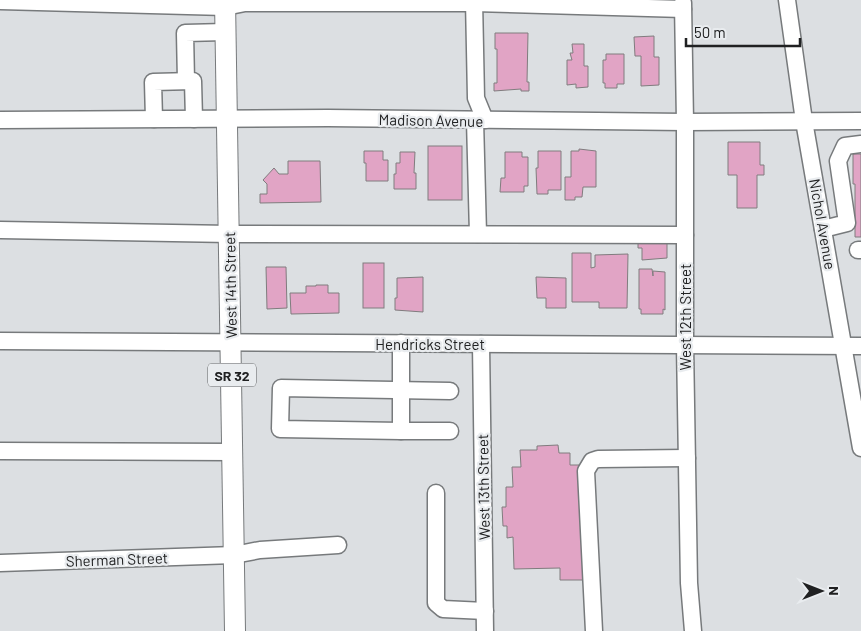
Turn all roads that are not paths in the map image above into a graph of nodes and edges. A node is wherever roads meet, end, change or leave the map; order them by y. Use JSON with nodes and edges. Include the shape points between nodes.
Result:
{"nodes":[{"id":1,"x":787,"y":0,"type":"edge"},
{"id":2,"x":0,"y":1,"type":"edge"},
{"id":3,"x":348,"y":2,"type":"edge"},
{"id":4,"x":474,"y":2,"type":"edge"},
{"id":5,"x":580,"y":3,"type":"edge"},
{"id":6,"x":225,"y":4,"type":"edge"},
{"id":7,"x":226,"y":32,"type":"junction"},
{"id":8,"x":186,"y":81,"type":"junction"},
{"id":9,"x":154,"y":119,"type":"junction"},
{"id":10,"x":194,"y":119,"type":"junction"},
{"id":11,"x":228,"y":119,"type":"junction"},
{"id":12,"x":0,"y":120,"type":"edge"},
{"id":13,"x":480,"y":120,"type":"junction"},
{"id":14,"x":804,"y":121,"type":"junction"},
{"id":15,"x":685,"y":122,"type":"junction"},
{"id":16,"x":861,"y":122,"type":"edge"},
{"id":17,"x":861,"y":144,"type":"edge"},
{"id":18,"x":842,"y":187,"type":"junction"},
{"id":19,"x":817,"y":194,"type":"junction"},
{"id":20,"x":823,"y":228,"type":"junction"},
{"id":21,"x":0,"y":230,"type":"edge"},
{"id":22,"x":230,"y":234,"type":"junction"},
{"id":23,"x":478,"y":234,"type":"junction"},
{"id":24,"x":685,"y":234,"type":"junction"},
{"id":25,"x":0,"y":341,"type":"edge"},
{"id":26,"x":231,"y":342,"type":"junction"},
{"id":27,"x":401,"y":344,"type":"junction"},
{"id":28,"x":482,"y":344,"type":"junction"},
{"id":29,"x":685,"y":345,"type":"junction"},
{"id":30,"x":844,"y":346,"type":"junction"},
{"id":31,"x":861,"y":346,"type":"edge"},
{"id":32,"x":401,"y":390,"type":"junction"},
{"id":33,"x":450,"y":391,"type":"dead end"},
{"id":34,"x":401,"y":431,"type":"junction"},
{"id":35,"x":450,"y":431,"type":"dead end"},
{"id":36,"x":861,"y":448,"type":"edge"},
{"id":37,"x":0,"y":451,"type":"edge"},
{"id":38,"x":233,"y":452,"type":"junction"},
{"id":39,"x":687,"y":458,"type":"junction"},
{"id":40,"x":436,"y":492,"type":"dead end"},
{"id":41,"x":338,"y":545,"type":"dead end"},
{"id":42,"x":234,"y":555,"type":"junction"},
{"id":43,"x":0,"y":563,"type":"edge"},
{"id":44,"x":485,"y":611,"type":"junction"},
{"id":45,"x":235,"y":631,"type":"edge"},
{"id":46,"x":485,"y":631,"type":"edge"},
{"id":47,"x":594,"y":631,"type":"edge"},
{"id":48,"x":692,"y":631,"type":"edge"}],
"edges":[{"from":1,"to":14,"type":"street","name":"Nichol Avenue"},
{"from":2,"to":6,"type":"street"},
{"from":3,"to":4,"type":"street"},
{"from":3,"to":6,"type":"street"},
{"from":4,"to":5,"type":"street"},
{"from":4,"to":13,"type":"street","via":[[476,98]]},
{"from":5,"to":15,"type":"street","name":"West 12th Street","via":[[683,6]]},
{"from":6,"to":7,"type":"main road","name":"West 14th Street","number":"SR 32"},
{"from":7,"to":8,"type":"street","via":[[185,33]]},
{"from":7,"to":11,"type":"main road","name":"West 14th Street","number":"SR 32"},
{"from":8,"to":9,"type":"street","via":[[153,82]]},
{"from":8,"to":10,"type":"street","via":[[193,81]]},
{"from":9,"to":10,"type":"street","name":"Madison Avenue"},
{"from":9,"to":12,"type":"street","name":"Madison Avenue"},
{"from":10,"to":11,"type":"street","name":"Madison Avenue"},
{"from":11,"to":13,"type":"street","name":"Madison Avenue"},
{"from":11,"to":22,"type":"main road","name":"West 14th Street","number":"SR 32"},
{"from":13,"to":15,"type":"street","name":"Madison Avenue"},
{"from":13,"to":23,"type":"street"},
{"from":14,"to":15,"type":"street","name":"Madison Avenue"},
{"from":14,"to":16,"type":"street","name":"Madison Avenue"},
{"from":14,"to":19,"type":"street","name":"Nichol Avenue"},
{"from":15,"to":24,"type":"street","name":"West 12th Street"},
{"from":17,"to":18,"type":"street","via":[[844,146],[838,161]]},
{"from":18,"to":19,"type":"street"},
{"from":18,"to":20,"type":"street","via":[[847,223]]},
{"from":19,"to":20,"type":"street","name":"Nichol Avenue"},
{"from":20,"to":30,"type":"street","name":"Nichol Avenue"},
{"from":21,"to":22,"type":"street"},
{"from":22,"to":23,"type":"street"},
{"from":22,"to":26,"type":"main road","name":"West 14th Street","number":"SR 32"},
{"from":23,"to":24,"type":"street"},
{"from":24,"to":29,"type":"street","name":"West 12th Street"},
{"from":25,"to":26,"type":"street","name":"Hendricks Street"},
{"from":26,"to":27,"type":"street","name":"Hendricks Street"},
{"from":26,"to":38,"type":"main road","name":"West 14th Street","number":"SR 32"},
{"from":27,"to":28,"type":"street","name":"Hendricks Street"},
{"from":27,"to":32,"type":"street"},
{"from":28,"to":29,"type":"street","name":"Hendricks Street"},
{"from":28,"to":44,"type":"street","name":"West 13th Street"},
{"from":29,"to":30,"type":"street","name":"Hendricks Street"},
{"from":29,"to":39,"type":"street","name":"West 12th Street"},
{"from":30,"to":31,"type":"street","name":"Hendricks Street"},
{"from":30,"to":36,"type":"street","name":"Nichol Avenue"},
{"from":32,"to":33,"type":"street"},
{"from":32,"to":34,"type":"street"},
{"from":32,"to":34,"type":"street","via":[[281,388],[280,429]]},
{"from":34,"to":35,"type":"street"},
{"from":37,"to":38,"type":"street"},
{"from":38,"to":42,"type":"main road","name":"West 14th Street","number":"SR 32"},
{"from":39,"to":47,"type":"street","via":[[598,459],[592,461],[586,471]]},
{"from":39,"to":48,"type":"street","name":"West 12th Street","via":[[688,583]]},
{"from":40,"to":44,"type":"street","via":[[436,604],[443,610]]},
{"from":41,"to":42,"type":"street","name":"Sherman Street"},
{"from":42,"to":43,"type":"street","name":"Sherman Street"},
{"from":42,"to":45,"type":"main road","name":"West 14th Street","number":"SR 32"},
{"from":44,"to":46,"type":"street","name":"West 13th Street"}]}
